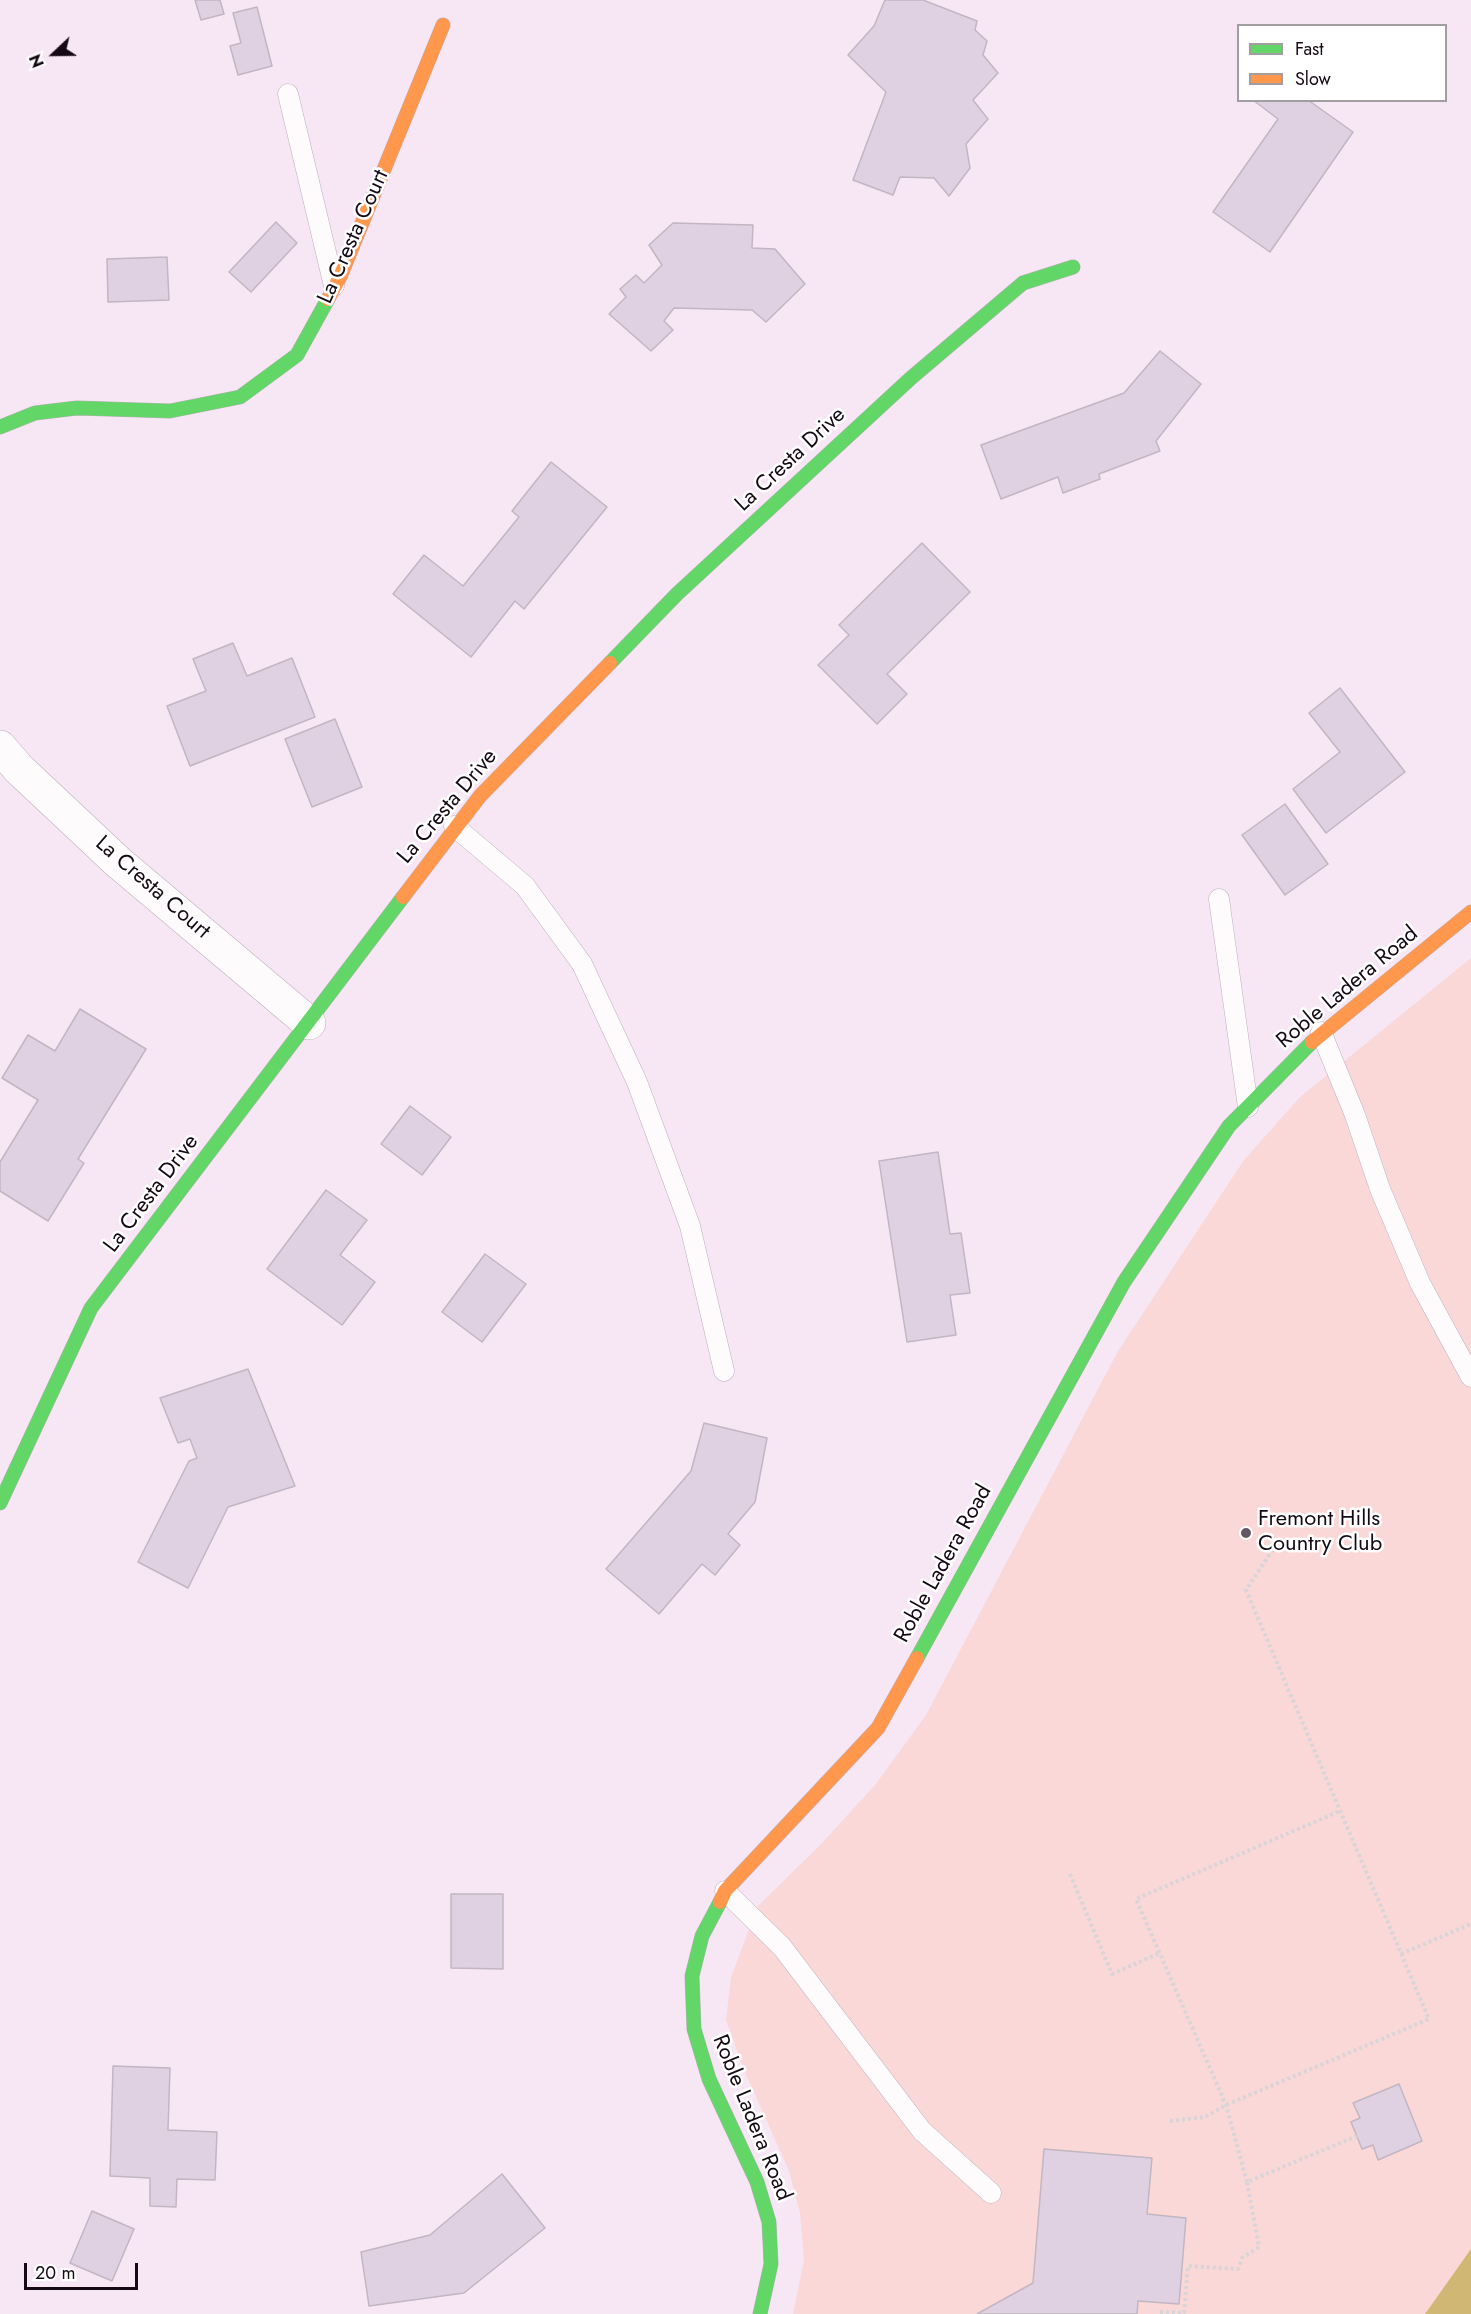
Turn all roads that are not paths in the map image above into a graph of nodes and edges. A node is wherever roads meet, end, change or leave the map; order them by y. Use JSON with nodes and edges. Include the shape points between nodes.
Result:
{"nodes":[{"id":1,"x":443,"y":25,"type":"dead end"},
{"id":2,"x":288,"y":94,"type":"dead end"},
{"id":3,"x":1073,"y":267,"type":"dead end"},
{"id":4,"x":334,"y":286,"type":"junction"},
{"id":5,"x":0,"y":427,"type":"edge"},
{"id":6,"x":0,"y":747,"type":"edge"},
{"id":7,"x":454,"y":826,"type":"junction"},
{"id":8,"x":1220,"y":899,"type":"dead end"},
{"id":9,"x":1471,"y":912,"type":"edge"},
{"id":10,"x":309,"y":1023,"type":"junction"},
{"id":11,"x":1322,"y":1032,"type":"junction"},
{"id":12,"x":1248,"y":1107,"type":"junction"},
{"id":13,"x":724,"y":1371,"type":"dead end"},
{"id":14,"x":1471,"y":1377,"type":"edge"},
{"id":15,"x":0,"y":1503,"type":"edge"},
{"id":16,"x":725,"y":1892,"type":"junction"},
{"id":17,"x":991,"y":2193,"type":"dead end"},
{"id":18,"x":760,"y":2314,"type":"edge"}],
"edges":[{"from":1,"to":4,"type":"street","name":"La Cresta Court"},
{"from":2,"to":4,"type":"lane"},
{"from":3,"to":7,"type":"street","name":"La Cresta Drive","via":[[1023,283],[911,378],[677,594]]},
{"from":4,"to":5,"type":"street","name":"La Cresta Court","via":[[297,355],[240,397],[170,411],[77,408],[35,413]]},
{"from":6,"to":10,"type":"street","name":"La Cresta Court","via":[[118,862]]},
{"from":7,"to":10,"type":"street","name":"La Cresta Drive"},
{"from":7,"to":13,"type":"lane","via":[[525,886],[582,964],[637,1082],[690,1226]]},
{"from":8,"to":12,"type":"lane"},
{"from":9,"to":11,"type":"street","name":"Roble Ladera Road"},
{"from":10,"to":15,"type":"street","name":"La Cresta Drive","via":[[91,1308]]},
{"from":11,"to":12,"type":"street","name":"Roble Ladera Road"},
{"from":11,"to":14,"type":"lane","via":[[1380,1189],[1420,1283]]},
{"from":12,"to":16,"type":"street","name":"Roble Ladera Road","via":[[1229,1126],[1125,1282],[878,1728]]},
{"from":16,"to":17,"type":"lane","via":[[782,1947],[922,2131]]},
{"from":16,"to":18,"type":"street","name":"Roble Ladera Road","via":[[702,1936],[692,1976],[694,2029],[709,2079],[758,2182],[769,2222],[771,2264]]}]}
